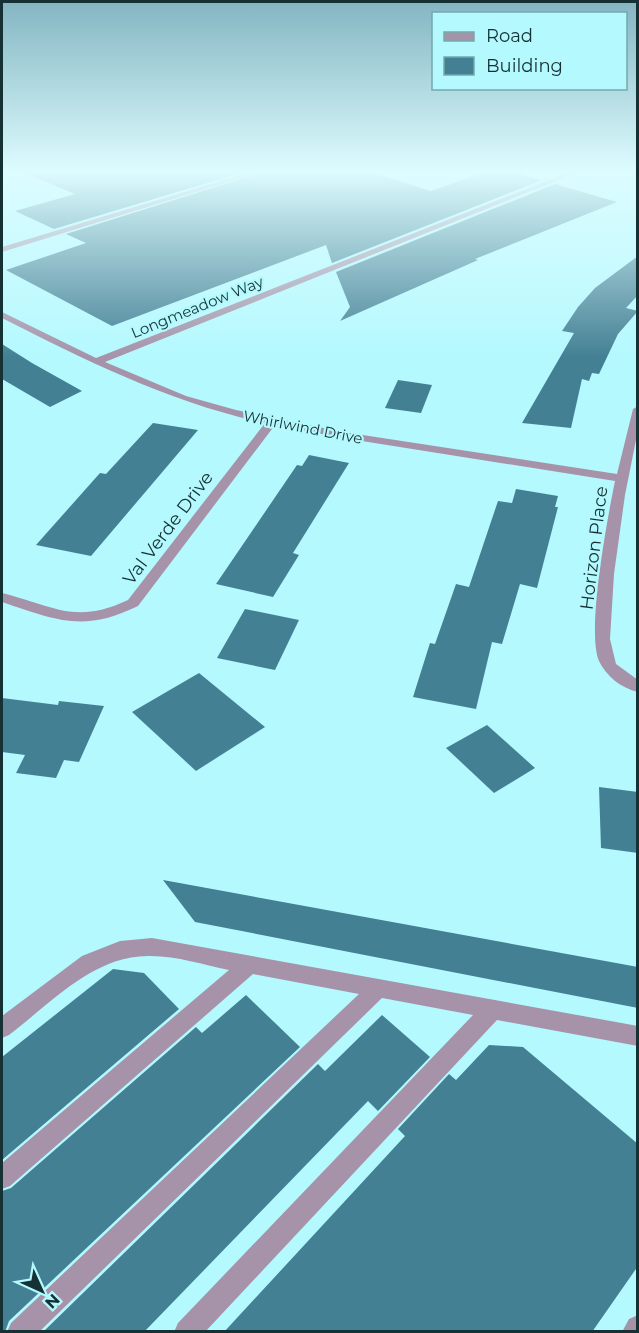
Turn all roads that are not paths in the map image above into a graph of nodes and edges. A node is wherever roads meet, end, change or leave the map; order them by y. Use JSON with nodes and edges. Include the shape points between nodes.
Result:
{"nodes":[{"id":1,"x":57,"y":233,"type":"edge"},
{"id":2,"x":420,"y":233,"type":"edge"},
{"id":3,"x":2,"y":250,"type":"edge"},
{"id":4,"x":2,"y":315,"type":"edge"},
{"id":5,"x":96,"y":362,"type":"junction"},
{"id":6,"x":638,"y":409,"type":"edge"},
{"id":7,"x":272,"y":422,"type":"junction"},
{"id":8,"x":621,"y":478,"type":"junction"},
{"id":9,"x":2,"y":597,"type":"edge"},
{"id":10,"x":633,"y":685,"type":"edge"},
{"id":11,"x":249,"y":965,"type":"junction"},
{"id":12,"x":379,"y":988,"type":"junction"},
{"id":13,"x":492,"y":1010,"type":"junction"},
{"id":14,"x":2,"y":1028,"type":"edge"},
{"id":15,"x":638,"y":1036,"type":"edge"},
{"id":16,"x":2,"y":1178,"type":"edge"},
{"id":17,"x":20,"y":1332,"type":"edge"},
{"id":18,"x":187,"y":1332,"type":"edge"}],
"edges":[{"from":1,"to":3,"type":"street"},
{"from":2,"to":5,"type":"street","name":"Longmeadow Way"},
{"from":4,"to":5,"type":"street","name":"Whirlwind Drive"},
{"from":5,"to":7,"type":"street","name":"Whirlwind Drive","via":[[182,398]]},
{"from":6,"to":8,"type":"street","name":"Horizon Place"},
{"from":7,"to":8,"type":"street","name":"Whirlwind Drive"},
{"from":7,"to":9,"type":"street","name":"Val Verde Drive","via":[[133,603],[98,618],[74,619]]},
{"from":8,"to":10,"type":"street","name":"Horizon Place","via":[[602,628],[605,657],[613,672]]},
{"from":11,"to":12,"type":"street"},
{"from":11,"to":14,"type":"street","via":[[152,947],[120,950],[89,963]]},
{"from":11,"to":16,"type":"street"},
{"from":12,"to":13,"type":"street"},
{"from":12,"to":17,"type":"street"},
{"from":13,"to":15,"type":"street"},
{"from":13,"to":18,"type":"street"}]}
